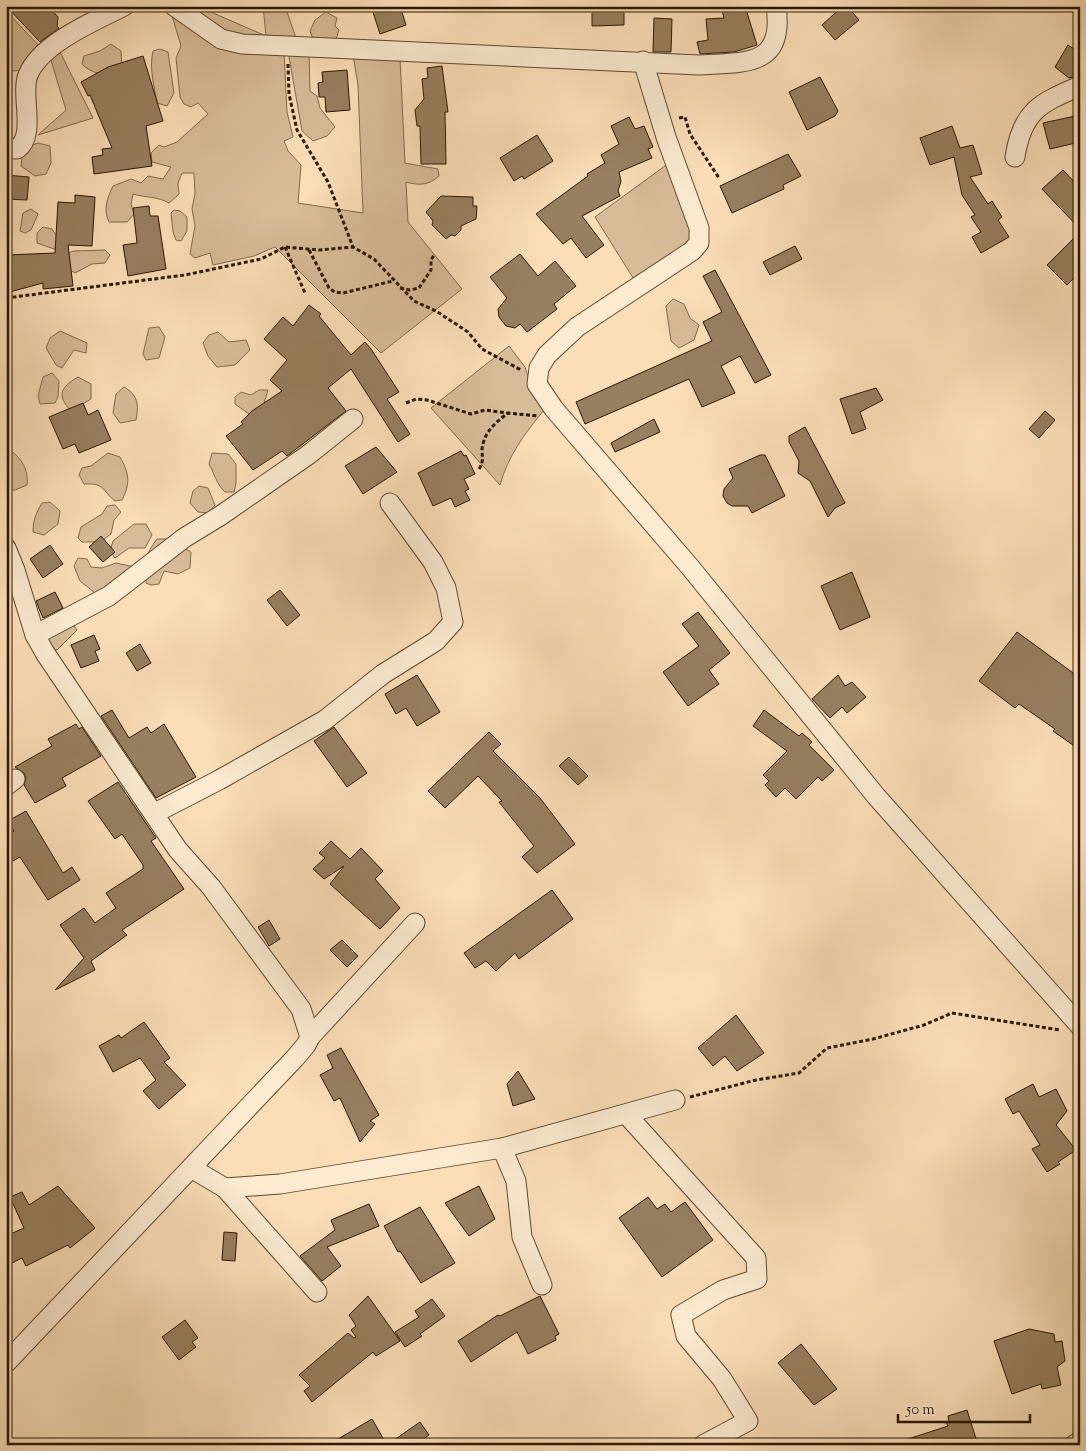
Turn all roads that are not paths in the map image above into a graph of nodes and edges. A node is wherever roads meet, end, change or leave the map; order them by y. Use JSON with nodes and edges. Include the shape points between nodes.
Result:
{"nodes":[{"id":1,"x":124,"y":6,"type":"edge"},
{"id":2,"x":174,"y":6,"type":"edge"},
{"id":3,"x":776,"y":6,"type":"edge"},
{"id":4,"x":643,"y":61,"type":"junction"},
{"id":5,"x":1080,"y":86,"type":"edge"},
{"id":6,"x":6,"y":149,"type":"edge"},
{"id":7,"x":1015,"y":157,"type":"dead end"},
{"id":8,"x":353,"y":419,"type":"dead end"},
{"id":9,"x":390,"y":503,"type":"dead end"},
{"id":10,"x":6,"y":548,"type":"edge"},
{"id":11,"x":35,"y":635,"type":"junction"},
{"id":12,"x":154,"y":812,"type":"junction"},
{"id":13,"x":415,"y":923,"type":"dead end"},
{"id":14,"x":1071,"y":1028,"type":"edge"},
{"id":15,"x":310,"y":1037,"type":"junction"},
{"id":16,"x":675,"y":1100,"type":"road end"},
{"id":17,"x":626,"y":1114,"type":"junction"},
{"id":18,"x":502,"y":1148,"type":"junction"},
{"id":19,"x":191,"y":1168,"type":"junction"},
{"id":20,"x":225,"y":1188,"type":"junction"},
{"id":21,"x":542,"y":1285,"type":"dead end"},
{"id":22,"x":318,"y":1292,"type":"dead end"},
{"id":23,"x":6,"y":1363,"type":"edge"},
{"id":24,"x":1080,"y":1442,"type":"edge"},
{"id":25,"x":703,"y":1445,"type":"edge"},
{"id":26,"x":1074,"y":1445,"type":"edge"}],
"edges":[{"from":1,"to":6,"type":"street","via":[[43,54],[28,76],[26,138],[17,148]]},
{"from":2,"to":4,"type":"street","via":[[221,39],[242,44]]},
{"from":3,"to":4,"type":"street","via":[[777,35],[774,45],[764,54],[738,62],[700,65]]},
{"from":4,"to":14,"type":"street","via":[[660,120],[699,228],[699,242],[692,252],[577,327],[547,355],[539,368],[537,384],[561,418],[690,567],[876,796]]},
{"from":5,"to":7,"type":"street","via":[[1045,101],[1029,116],[1018,137]]},
{"from":8,"to":11,"type":"street","via":[[308,455],[184,538],[109,596]]},
{"from":9,"to":12,"type":"street","via":[[433,562],[446,588],[453,622],[436,641],[383,674],[325,720],[219,780]]},
{"from":10,"to":11,"type":"street","via":[[16,570]]},
{"from":11,"to":12,"type":"street","via":[[58,674]]},
{"from":12,"to":15,"type":"street","via":[[178,850],[210,886],[301,1009]]},
{"from":13,"to":15,"type":"street"},
{"from":15,"to":19,"type":"street"},
{"from":16,"to":17,"type":"street"},
{"from":17,"to":18,"type":"street"},
{"from":17,"to":25,"type":"street","via":[[756,1258],[756,1279],[723,1290],[681,1315],[686,1336],[722,1379],[748,1421]]},
{"from":18,"to":20,"type":"street","via":[[280,1184]]},
{"from":18,"to":21,"type":"street","via":[[516,1182],[522,1237]]},
{"from":19,"to":20,"type":"street"},
{"from":19,"to":23,"type":"street"},
{"from":20,"to":22,"type":"street"},
{"from":24,"to":26,"type":"street"}]}
